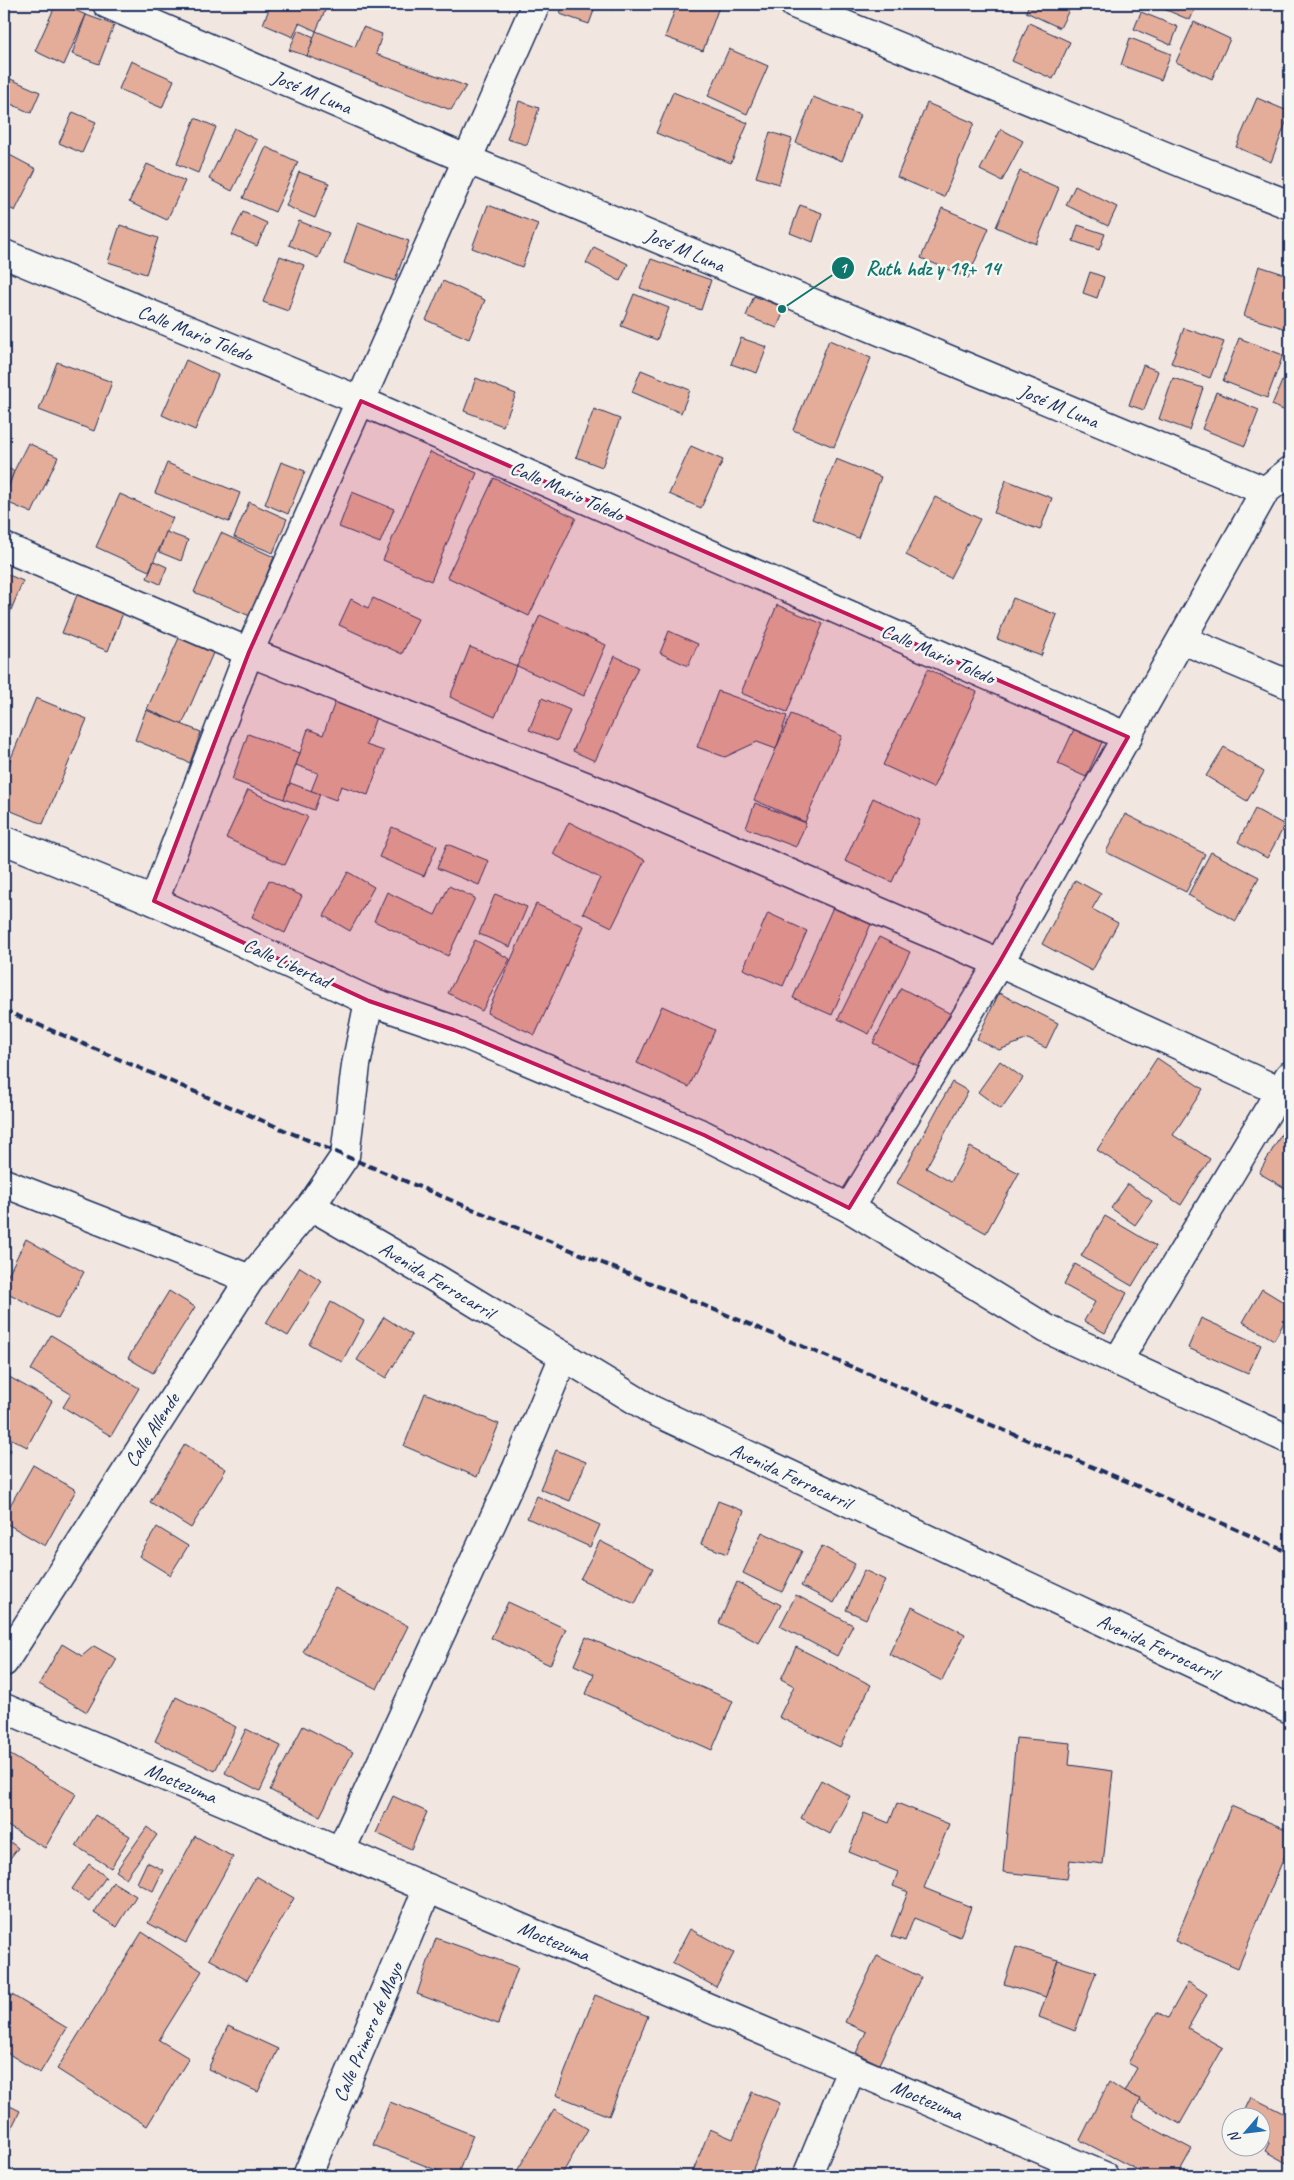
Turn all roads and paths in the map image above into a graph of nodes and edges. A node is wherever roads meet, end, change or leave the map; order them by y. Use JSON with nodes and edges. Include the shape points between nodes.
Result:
{"nodes":[{"id":1,"x":107,"y":4,"type":"edge"},
{"id":2,"x":536,"y":4,"type":"edge"},
{"id":3,"x":794,"y":4,"type":"edge"},
{"id":4,"x":466,"y":159,"type":"junction"},
{"id":5,"x":1290,"y":205,"type":"edge"},
{"id":6,"x":4,"y":254,"type":"edge"},
{"id":7,"x":361,"y":401,"type":"junction"},
{"id":8,"x":1290,"y":472,"type":"edge"},
{"id":9,"x":1265,"y":491,"type":"junction"},
{"id":10,"x":4,"y":547,"type":"edge"},
{"id":11,"x":1183,"y":640,"type":"junction"},
{"id":12,"x":249,"y":652,"type":"junction"},
{"id":13,"x":1290,"y":685,"type":"edge"},
{"id":14,"x":1128,"y":736,"type":"junction"},
{"id":15,"x":4,"y":840,"type":"edge"},
{"id":16,"x":154,"y":901,"type":"junction"},
{"id":17,"x":999,"y":963,"type":"junction"},
{"id":18,"x":369,"y":1001,"type":"junction"},
{"id":19,"x":1287,"y":1087,"type":"edge"},
{"id":20,"x":4,"y":1183,"type":"edge"},
{"id":21,"x":311,"y":1206,"type":"junction"},
{"id":22,"x":849,"y":1208,"type":"junction"},
{"id":23,"x":250,"y":1279,"type":"junction"},
{"id":24,"x":564,"y":1356,"type":"junction"},
{"id":25,"x":1117,"y":1362,"type":"junction"},
{"id":26,"x":1290,"y":1440,"type":"edge"},
{"id":27,"x":4,"y":1662,"type":"edge"},
{"id":28,"x":4,"y":1708,"type":"edge"},
{"id":29,"x":1290,"y":1709,"type":"edge"},
{"id":30,"x":341,"y":1850,"type":"junction"},
{"id":31,"x":428,"y":1888,"type":"junction"},
{"id":32,"x":852,"y":2068,"type":"junction"},
{"id":33,"x":307,"y":2176,"type":"edge"},
{"id":34,"x":807,"y":2176,"type":"edge"},
{"id":35,"x":1104,"y":2176,"type":"edge"}],
"edges":[{"from":1,"to":4,"type":"street","name":"José M Luna"},
{"from":2,"to":4,"type":"street"},
{"from":3,"to":5,"type":"street"},
{"from":4,"to":7,"type":"street"},
{"from":4,"to":9,"type":"street","name":"José M Luna"},
{"from":6,"to":7,"type":"street","name":"Calle Mario Toledo"},
{"from":7,"to":12,"type":"street"},
{"from":7,"to":14,"type":"street","name":"Calle Mario Toledo"},
{"from":8,"to":9,"type":"street"},
{"from":9,"to":11,"type":"street"},
{"from":10,"to":12,"type":"street"},
{"from":11,"to":13,"type":"street"},
{"from":11,"to":14,"type":"street"},
{"from":12,"to":16,"type":"street"},
{"from":12,"to":17,"type":"street","via":[[600,792]]},
{"from":14,"to":17,"type":"street"},
{"from":15,"to":16,"type":"street","name":"Calle Libertad"},
{"from":16,"to":18,"type":"street","name":"Calle Libertad"},
{"from":17,"to":19,"type":"street"},
{"from":17,"to":22,"type":"street"},
{"from":18,"to":21,"type":"street","via":[[356,1065],[344,1156]]},
{"from":18,"to":22,"type":"street","name":"Calle Libertad","via":[[454,1030],[704,1135]]},
{"from":19,"to":25,"type":"street"},
{"from":20,"to":23,"type":"street"},
{"from":21,"to":23,"type":"street","name":"Calle Allende"},
{"from":21,"to":24,"type":"street","name":"Avenida Ferrocarril"},
{"from":22,"to":25,"type":"street","name":"Calle Libertad","via":[[1046,1329]]},
{"from":23,"to":27,"type":"street","name":"Calle Allende"},
{"from":24,"to":29,"type":"street","name":"Avenida Ferrocarril","via":[[652,1410]]},
{"from":24,"to":30,"type":"street","via":[[517,1468]]},
{"from":25,"to":26,"type":"street","name":"Calle Libertad"},
{"from":28,"to":30,"type":"street","name":"Moctezuma"},
{"from":30,"to":31,"type":"street","name":"Moctezuma"},
{"from":31,"to":32,"type":"street","name":"Moctezuma"},
{"from":31,"to":33,"type":"street","name":"Calle Primero de Mayo"},
{"from":32,"to":34,"type":"street"},
{"from":32,"to":35,"type":"street","name":"Moctezuma"}]}
